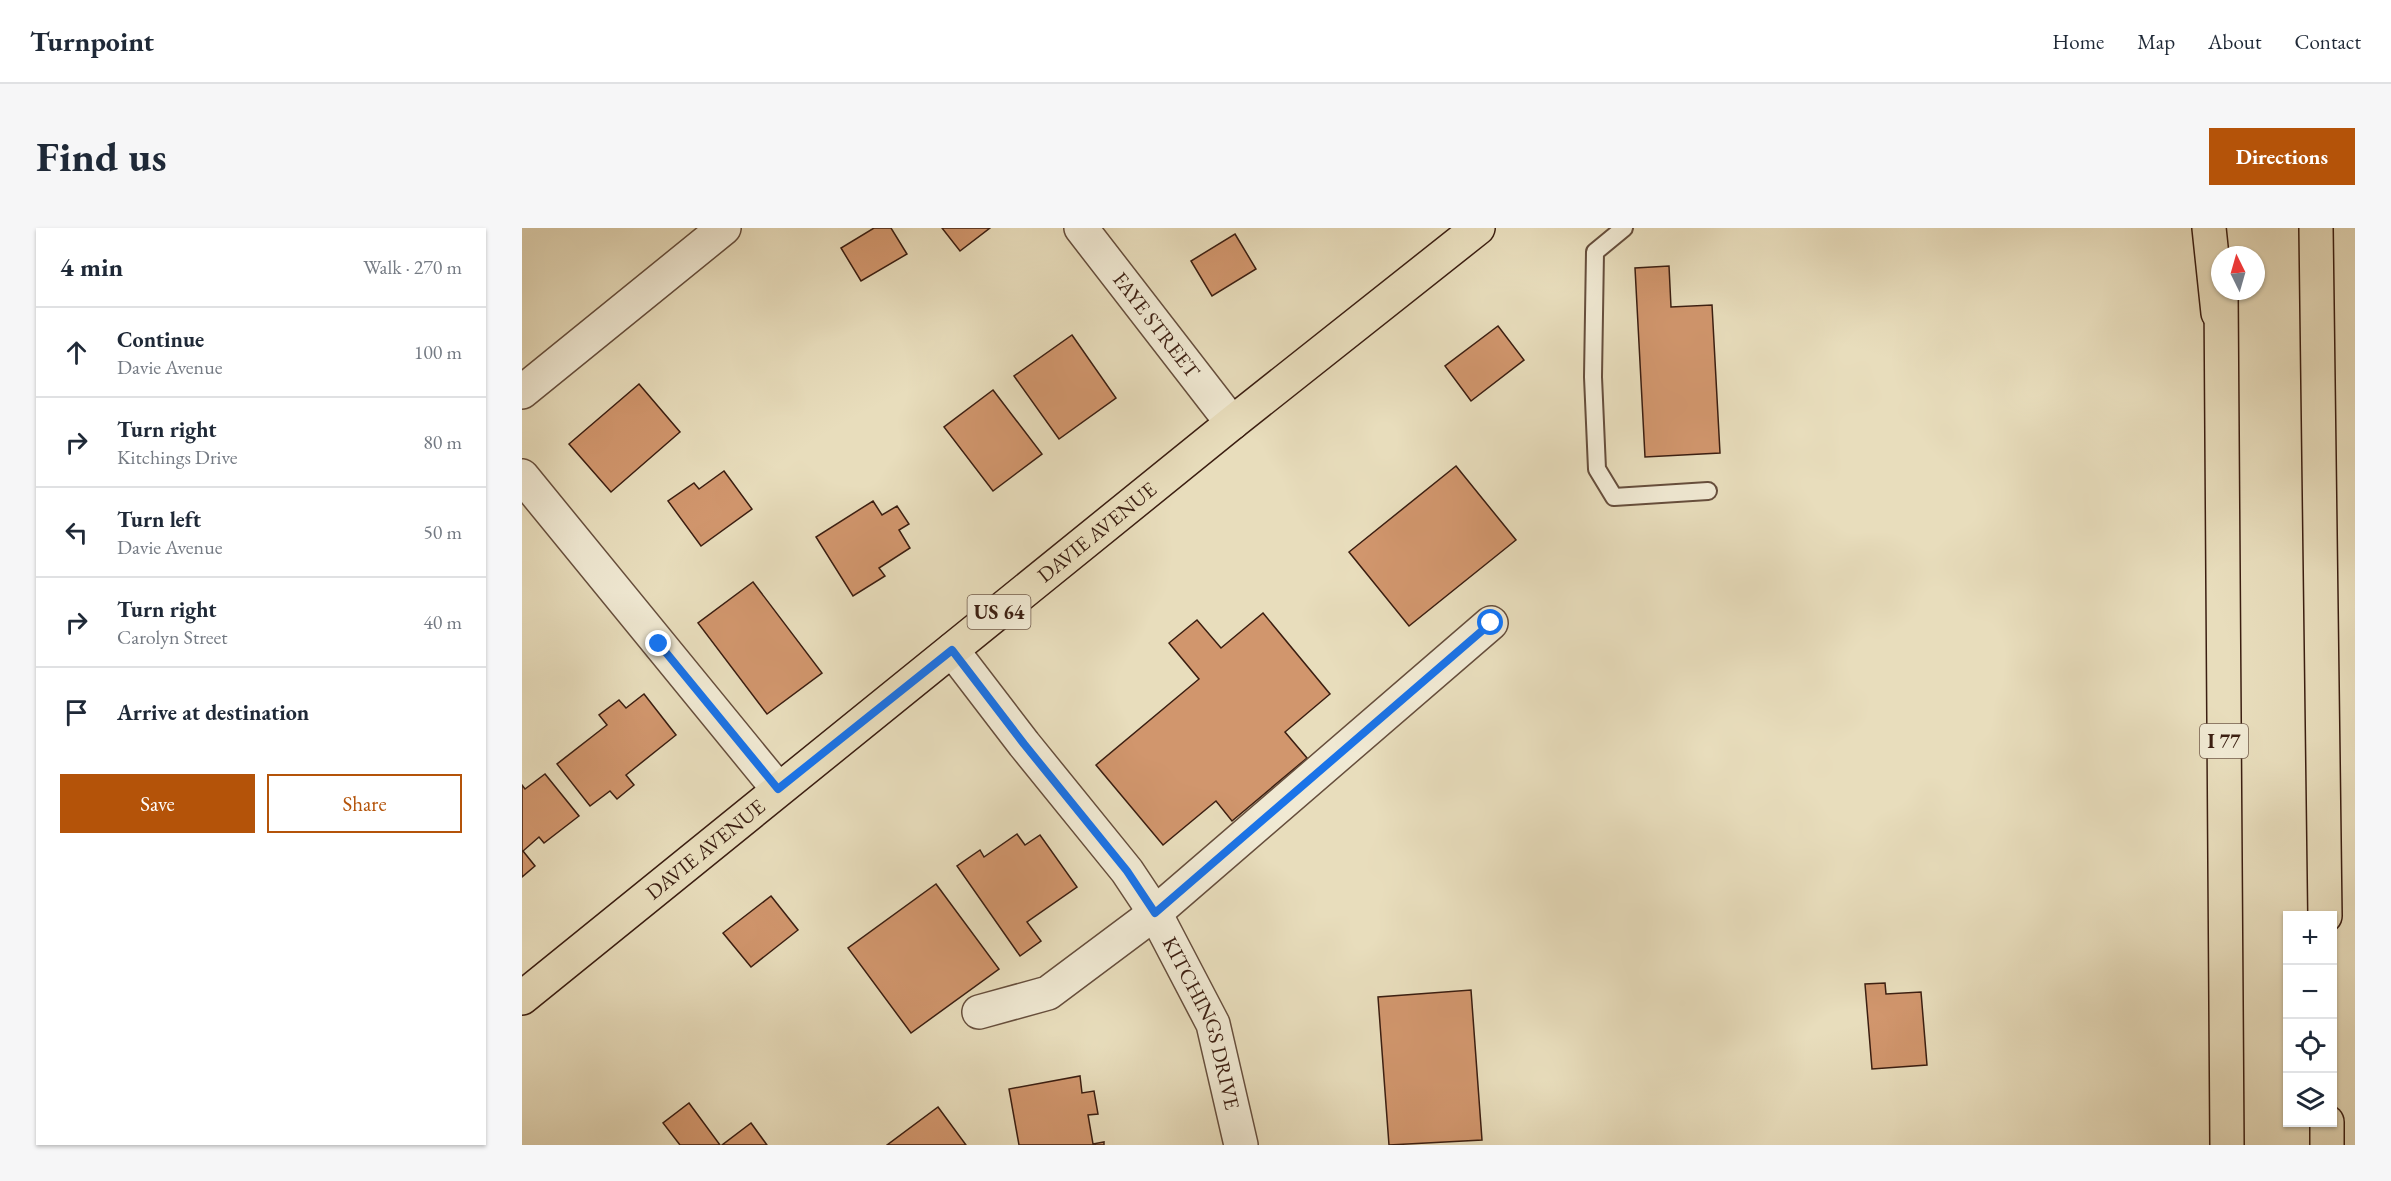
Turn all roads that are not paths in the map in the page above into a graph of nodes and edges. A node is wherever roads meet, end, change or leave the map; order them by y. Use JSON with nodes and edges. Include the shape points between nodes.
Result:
{"nodes":[{"id":1,"x":724,"y":228,"type":"edge"},
{"id":2,"x":1081,"y":228,"type":"edge"},
{"id":3,"x":1478,"y":228,"type":"edge"},
{"id":4,"x":1624,"y":228,"type":"edge"},
{"id":5,"x":2209,"y":228,"type":"edge"},
{"id":6,"x":2221,"y":228,"type":"edge"},
{"id":7,"x":2316,"y":228,"type":"edge"},
{"id":8,"x":2221,"y":246,"type":"edge"},
{"id":9,"x":2221,"y":300,"type":"edge"},
{"id":10,"x":2221,"y":337,"type":"junction"},
{"id":11,"x":522,"y":392,"type":"edge"},
{"id":12,"x":1232,"y":423,"type":"junction"},
{"id":13,"x":522,"y":476,"type":"edge"},
{"id":14,"x":1708,"y":491,"type":"dead end"},
{"id":15,"x":1491,"y":623,"type":"dead end"},
{"id":16,"x":952,"y":650,"type":"junction"},
{"id":17,"x":778,"y":789,"type":"junction"},
{"id":18,"x":2325,"y":911,"type":"edge"},
{"id":19,"x":1155,"y":913,"type":"junction"},
{"id":20,"x":522,"y":998,"type":"edge"},
{"id":21,"x":980,"y":1012,"type":"dead end"},
{"id":22,"x":2327,"y":1127,"type":"edge"},
{"id":23,"x":1241,"y":1145,"type":"edge"},
{"id":24,"x":2227,"y":1145,"type":"edge"},
{"id":25,"x":2327,"y":1145,"type":"edge"}],
"edges":[{"from":1,"to":11,"type":"street"},
{"from":2,"to":12,"type":"street","name":"FAYE STREET"},
{"from":3,"to":12,"type":"main road","name":"DAVIE AVENUE","number":"US 64"},
{"from":4,"to":14,"type":"lane","via":[[1595,252],[1593,377],[1597,469],[1614,497]]},
{"from":5,"to":10,"type":"main road"},
{"from":6,"to":8,"type":"main road"},
{"from":7,"to":18,"type":"main road"},
{"from":9,"to":10,"type":"main road","number":"I 77"},
{"from":10,"to":24,"type":"main road","number":"I 77"},
{"from":12,"to":16,"type":"main road","name":"DAVIE AVENUE","number":"US 64"},
{"from":13,"to":17,"type":"street"},
{"from":15,"to":19,"type":"street"},
{"from":16,"to":17,"type":"main road","name":"DAVIE AVENUE","number":"US 64"},
{"from":16,"to":19,"type":"street","name":"KITCHINGS DRIVE","via":[[1127,871]]},
{"from":17,"to":20,"type":"main road","name":"DAVIE AVENUE","number":"US 64"},
{"from":19,"to":21,"type":"street","via":[[1048,993]]},
{"from":19,"to":23,"type":"street","name":"KITCHINGS DRIVE","via":[[1213,1024]]},
{"from":22,"to":25,"type":"main road"}]}
